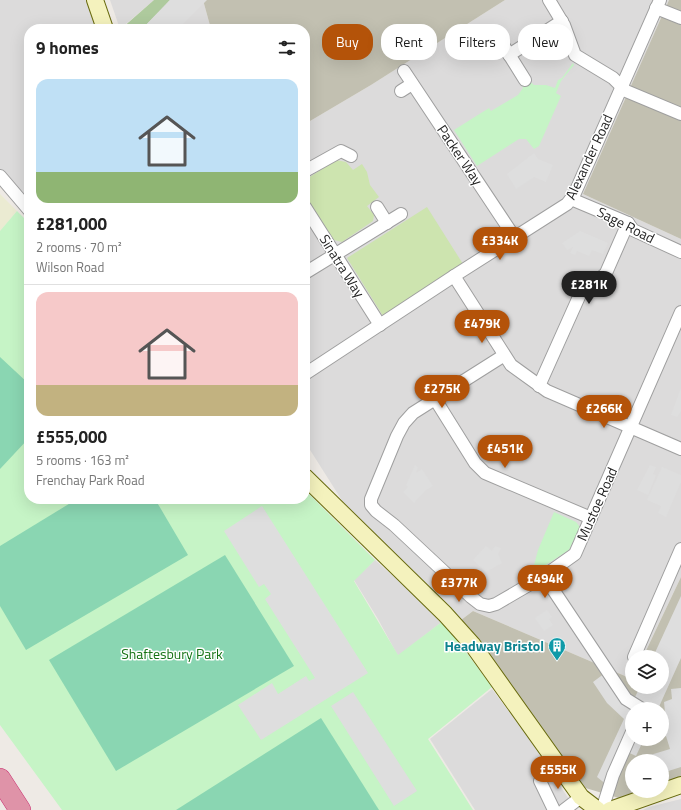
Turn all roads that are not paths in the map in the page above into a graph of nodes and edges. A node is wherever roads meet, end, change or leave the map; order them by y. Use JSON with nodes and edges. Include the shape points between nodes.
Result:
{"nodes":[{"id":1,"x":96,"y":0,"type":"edge"},
{"id":2,"x":549,"y":0,"type":"edge"},
{"id":3,"x":658,"y":4,"type":"edge"},
{"id":4,"x":681,"y":18,"type":"edge"},
{"id":5,"x":562,"y":21,"type":"junction"},
{"id":6,"x":103,"y":24,"type":"edge"},
{"id":7,"x":510,"y":54,"type":"edge"},
{"id":8,"x":510,"y":57,"type":"edge"},
{"id":9,"x":404,"y":72,"type":"dead end"},
{"id":10,"x":525,"y":80,"type":"dead end"},
{"id":11,"x":412,"y":84,"type":"junction"},
{"id":12,"x":621,"y":85,"type":"junction"},
{"id":13,"x":401,"y":91,"type":"dead end"},
{"id":14,"x":681,"y":114,"type":"edge"},
{"id":15,"x":351,"y":156,"type":"dead end"},
{"id":16,"x":310,"y":168,"type":"edge"},
{"id":17,"x":0,"y":176,"type":"edge"},
{"id":18,"x":572,"y":199,"type":"junction"},
{"id":19,"x":24,"y":204,"type":"edge"},
{"id":20,"x":377,"y":207,"type":"dead end"},
{"id":21,"x":401,"y":214,"type":"dead end"},
{"id":22,"x":310,"y":215,"type":"edge"},
{"id":23,"x":387,"y":223,"type":"junction"},
{"id":24,"x":628,"y":223,"type":"junction"},
{"id":25,"x":515,"y":238,"type":"junction"},
{"id":26,"x":681,"y":252,"type":"edge"},
{"id":27,"x":336,"y":254,"type":"junction"},
{"id":28,"x":310,"y":270,"type":"edge"},
{"id":29,"x":454,"y":276,"type":"junction"},
{"id":30,"x":681,"y":312,"type":"edge"},
{"id":31,"x":380,"y":325,"type":"junction"},
{"id":32,"x":503,"y":356,"type":"junction"},
{"id":33,"x":310,"y":371,"type":"edge"},
{"id":34,"x":539,"y":386,"type":"junction"},
{"id":35,"x":435,"y":399,"type":"junction"},
{"id":36,"x":631,"y":428,"type":"junction"},
{"id":37,"x":681,"y":449,"type":"edge"},
{"id":38,"x":310,"y":482,"type":"edge"},
{"id":39,"x":591,"y":518,"type":"junction"},
{"id":40,"x":681,"y":549,"type":"edge"},
{"id":41,"x":544,"y":576,"type":"junction"},
{"id":42,"x":637,"y":650,"type":"edge"},
{"id":43,"x":631,"y":702,"type":"edge"},
{"id":44,"x":625,"y":746,"type":"edge"},
{"id":45,"x":0,"y":779,"type":"edge"},
{"id":46,"x":540,"y":781,"type":"dead end"},
{"id":47,"x":681,"y":785,"type":"edge"},
{"id":48,"x":581,"y":797,"type":"junction"},
{"id":49,"x":20,"y":810,"type":"edge"},
{"id":50,"x":554,"y":810,"type":"edge"},
{"id":51,"x":564,"y":810,"type":"edge"},
{"id":52,"x":598,"y":810,"type":"edge"},
{"id":53,"x":602,"y":810,"type":"edge"},
{"id":54,"x":610,"y":810,"type":"edge"}],
"edges":[{"from":1,"to":6,"type":"main road"},
{"from":2,"to":5,"type":"street"},
{"from":3,"to":4,"type":"street"},
{"from":3,"to":12,"type":"street","name":"Alexander Road"},
{"from":5,"to":7,"type":"street"},
{"from":5,"to":12,"type":"street","via":[[575,55]]},
{"from":8,"to":10,"type":"street"},
{"from":9,"to":11,"type":"street","name":"Packer Way"},
{"from":11,"to":13,"type":"street"},
{"from":11,"to":25,"type":"street","name":"Packer Way"},
{"from":12,"to":14,"type":"street","via":[[626,91]]},
{"from":12,"to":18,"type":"street","name":"Alexander Road"},
{"from":15,"to":16,"type":"street","via":[[341,151]]},
{"from":17,"to":19,"type":"street"},
{"from":18,"to":24,"type":"street","name":"Sage Road"},
{"from":18,"to":25,"type":"street","name":"Alexander Road"},
{"from":20,"to":23,"type":"street"},
{"from":21,"to":23,"type":"street"},
{"from":22,"to":27,"type":"street","name":"Sinatra Way"},
{"from":23,"to":27,"type":"street"},
{"from":24,"to":26,"type":"street","name":"Sage Road","via":[[634,230]]},
{"from":24,"to":34,"type":"street","via":[[606,273],[600,280],[588,283],[582,290]]},
{"from":25,"to":29,"type":"street","name":"Alexander Road"},
{"from":27,"to":28,"type":"street"},
{"from":27,"to":31,"type":"street","name":"Sinatra Way"},
{"from":29,"to":31,"type":"street","name":"Alexander Road"},
{"from":29,"to":32,"type":"street"},
{"from":30,"to":36,"type":"street","name":"Mustoe Road"},
{"from":31,"to":33,"type":"street","name":"Alexander Road"},
{"from":32,"to":34,"type":"street"},
{"from":32,"to":35,"type":"street","name":"Mustoe Road"},
{"from":34,"to":36,"type":"street"},
{"from":35,"to":39,"type":"street","via":[[475,463],[485,473]]},
{"from":35,"to":41,"type":"street","name":"Mustoe Road","via":[[413,413],[404,423],[371,498],[372,507],[480,604],[496,604]]},
{"from":36,"to":37,"type":"street"},
{"from":36,"to":39,"type":"street","name":"Mustoe Road"},
{"from":38,"to":48,"type":"main road","via":[[445,614],[472,644]]},
{"from":39,"to":41,"type":"street","name":"Mustoe Road","via":[[575,554]]},
{"from":40,"to":42,"type":"street"},
{"from":41,"to":43,"type":"street","via":[[626,699]]},
{"from":44,"to":53,"type":"street","via":[[612,775]]},
{"from":45,"to":49,"type":"highway"},
{"from":46,"to":50,"type":"street"},
{"from":47,"to":54,"type":"main road"},
{"from":48,"to":51,"type":"street"},
{"from":48,"to":52,"type":"main road"}]}
